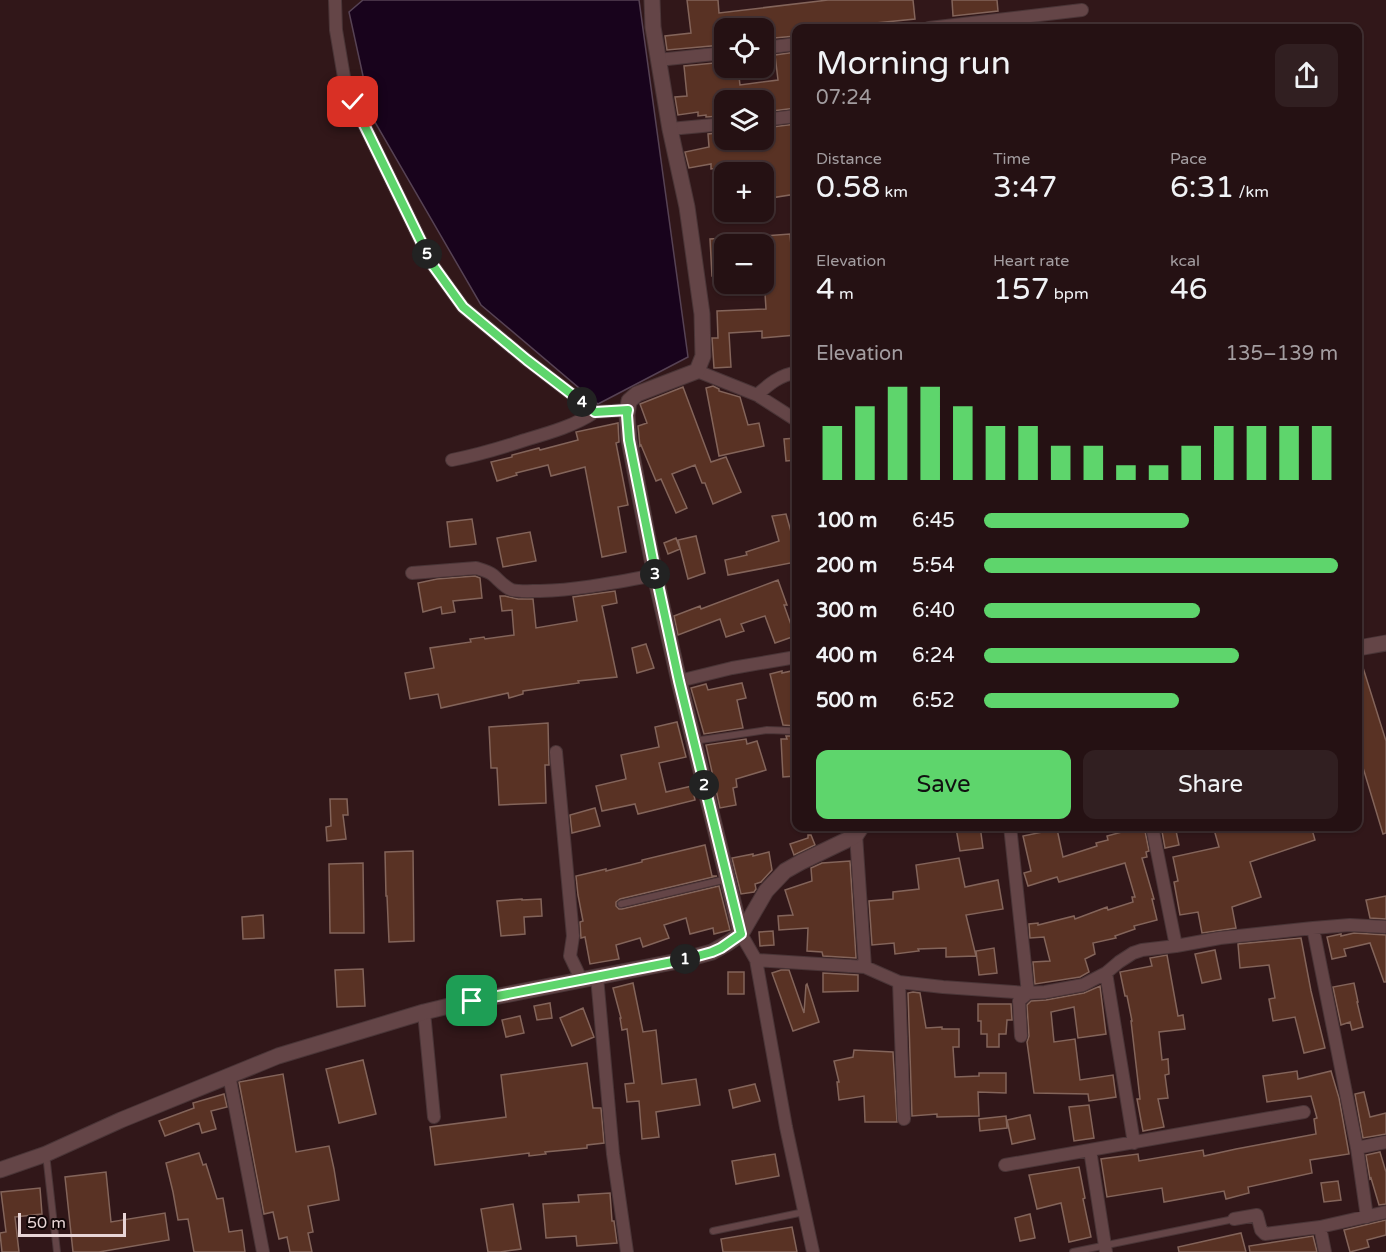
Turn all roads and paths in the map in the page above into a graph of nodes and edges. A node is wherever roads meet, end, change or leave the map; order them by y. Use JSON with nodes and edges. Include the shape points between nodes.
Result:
{"nodes":[{"id":1,"x":334,"y":0,"type":"edge"},
{"id":2,"x":652,"y":0,"type":"edge"},
{"id":3,"x":1082,"y":10,"type":"dead end"},
{"id":4,"x":964,"y":24,"type":"edge"},
{"id":5,"x":792,"y":44,"type":"edge"},
{"id":6,"x":774,"y":47,"type":"edge"},
{"id":7,"x":714,"y":54,"type":"edge"},
{"id":8,"x":658,"y":60,"type":"junction"},
{"id":9,"x":792,"y":116,"type":"edge"},
{"id":10,"x":774,"y":119,"type":"edge"},
{"id":11,"x":714,"y":125,"type":"edge"},
{"id":12,"x":669,"y":129,"type":"junction"},
{"id":13,"x":697,"y":371,"type":"junction"},
{"id":14,"x":792,"y":373,"type":"edge"},
{"id":15,"x":757,"y":395,"type":"junction"},
{"id":16,"x":628,"y":410,"type":"junction"},
{"id":17,"x":595,"y":412,"type":"junction"},
{"id":18,"x":792,"y":417,"type":"edge"},
{"id":19,"x":452,"y":460,"type":"dead end"},
{"id":20,"x":412,"y":573,"type":"dead end"},
{"id":21,"x":656,"y":575,"type":"junction"},
{"id":22,"x":1386,"y":643,"type":"edge"},
{"id":23,"x":1362,"y":647,"type":"edge"},
{"id":24,"x":792,"y":658,"type":"edge"},
{"id":25,"x":679,"y":681,"type":"junction"},
{"id":26,"x":792,"y":731,"type":"edge"},
{"id":27,"x":694,"y":741,"type":"junction"},
{"id":28,"x":556,"y":752,"type":"dead end"},
{"id":29,"x":859,"y":831,"type":"edge"},
{"id":30,"x":1011,"y":831,"type":"edge"},
{"id":31,"x":1153,"y":831,"type":"edge"},
{"id":32,"x":727,"y":879,"type":"junction"},
{"id":33,"x":621,"y":904,"type":"dead end"},
{"id":34,"x":1386,"y":927,"type":"edge"},
{"id":35,"x":1313,"y":928,"type":"junction"},
{"id":36,"x":741,"y":934,"type":"junction"},
{"id":37,"x":1176,"y":946,"type":"junction"},
{"id":38,"x":756,"y":960,"type":"junction"},
{"id":39,"x":865,"y":967,"type":"junction"},
{"id":40,"x":1106,"y":973,"type":"junction"},
{"id":41,"x":597,"y":977,"type":"junction"},
{"id":42,"x":581,"y":979,"type":"junction"},
{"id":43,"x":899,"y":982,"type":"junction"},
{"id":44,"x":1028,"y":993,"type":"junction"},
{"id":45,"x":424,"y":1012,"type":"junction"},
{"id":46,"x":1022,"y":1036,"type":"dead end"},
{"id":47,"x":229,"y":1075,"type":"junction"},
{"id":48,"x":1304,"y":1112,"type":"dead end"},
{"id":49,"x":434,"y":1117,"type":"dead end"},
{"id":50,"x":904,"y":1119,"type":"dead end"},
{"id":51,"x":1386,"y":1142,"type":"edge"},
{"id":52,"x":1134,"y":1143,"type":"junction"},
{"id":53,"x":1357,"y":1148,"type":"junction"},
{"id":54,"x":1090,"y":1150,"type":"junction"},
{"id":55,"x":46,"y":1154,"type":"junction"},
{"id":56,"x":1005,"y":1165,"type":"dead end"},
{"id":57,"x":0,"y":1170,"type":"edge"},
{"id":58,"x":805,"y":1212,"type":"junction"},
{"id":59,"x":1386,"y":1212,"type":"edge"},
{"id":60,"x":1367,"y":1217,"type":"junction"},
{"id":61,"x":1234,"y":1219,"type":"joint"},
{"id":62,"x":1320,"y":1227,"type":"junction"},
{"id":63,"x":713,"y":1231,"type":"dead end"},
{"id":64,"x":1106,"y":1249,"type":"edge"},
{"id":65,"x":57,"y":1252,"type":"edge"},
{"id":66,"x":263,"y":1252,"type":"edge"},
{"id":67,"x":627,"y":1252,"type":"edge"},
{"id":68,"x":813,"y":1252,"type":"edge"},
{"id":69,"x":1073,"y":1252,"type":"edge"},
{"id":70,"x":1325,"y":1252,"type":"edge"}],
"edges":[{"from":1,"to":17,"type":"street","via":[[345,83],[432,264],[463,307]]},
{"from":2,"to":8,"type":"street"},
{"from":3,"to":4,"type":"street"},
{"from":5,"to":6,"type":"street"},
{"from":7,"to":8,"type":"street"},
{"from":8,"to":12,"type":"street"},
{"from":9,"to":10,"type":"street"},
{"from":11,"to":12,"type":"street"},
{"from":12,"to":13,"type":"street","via":[[687,207],[702,314],[703,356]]},
{"from":13,"to":15,"type":"street"},
{"from":13,"to":16,"type":"street","via":[[636,393]]},
{"from":14,"to":15,"type":"street"},
{"from":15,"to":18,"type":"street"},
{"from":16,"to":17,"type":"street"},
{"from":16,"to":21,"type":"street","via":[[629,440]]},
{"from":17,"to":19,"type":"street","via":[[543,435]]},
{"from":20,"to":21,"type":"street","via":[[476,568],[485,570],[510,590],[522,591],[598,586]]},
{"from":21,"to":25,"type":"street"},
{"from":22,"to":23,"type":"street"},
{"from":24,"to":25,"type":"street"},
{"from":25,"to":27,"type":"street"},
{"from":26,"to":27,"type":"lane","via":[[767,730]]},
{"from":27,"to":32,"type":"street"},
{"from":28,"to":42,"type":"street","via":[[573,936],[570,956]]},
{"from":29,"to":36,"type":"street","via":[[785,871],[766,891]]},
{"from":29,"to":39,"type":"street"},
{"from":30,"to":44,"type":"street"},
{"from":31,"to":37,"type":"street"},
{"from":32,"to":33,"type":"lane"},
{"from":32,"to":36,"type":"street"},
{"from":34,"to":35,"type":"street"},
{"from":35,"to":37,"type":"street"},
{"from":35,"to":53,"type":"street"},
{"from":36,"to":38,"type":"street"},
{"from":36,"to":41,"type":"street","via":[[712,952]]},
{"from":37,"to":40,"type":"street","via":[[1133,953]]},
{"from":38,"to":39,"type":"street"},
{"from":38,"to":58,"type":"street"},
{"from":39,"to":43,"type":"street"},
{"from":40,"to":44,"type":"street","via":[[1083,985]]},
{"from":40,"to":52,"type":"street"},
{"from":41,"to":42,"type":"street"},
{"from":41,"to":67,"type":"street"},
{"from":42,"to":45,"type":"street"},
{"from":43,"to":44,"type":"street"},
{"from":43,"to":50,"type":"street"},
{"from":44,"to":46,"type":"street","via":[[1019,1001]]},
{"from":45,"to":47,"type":"street","via":[[278,1056]]},
{"from":45,"to":49,"type":"street"},
{"from":47,"to":55,"type":"street"},
{"from":47,"to":66,"type":"street"},
{"from":48,"to":52,"type":"street"},
{"from":51,"to":53,"type":"street"},
{"from":52,"to":54,"type":"street"},
{"from":53,"to":60,"type":"street"},
{"from":54,"to":56,"type":"street"},
{"from":54,"to":64,"type":"street"},
{"from":55,"to":57,"type":"street"},
{"from":55,"to":65,"type":"lane"},
{"from":58,"to":63,"type":"lane"},
{"from":58,"to":68,"type":"street"},
{"from":59,"to":60,"type":"street"},
{"from":60,"to":62,"type":"street"},
{"from":61,"to":62,"type":"street","via":[[1257,1215],[1265,1234]]},
{"from":61,"to":64,"type":"lane"},
{"from":62,"to":70,"type":"street"},
{"from":64,"to":69,"type":"lane"}]}
